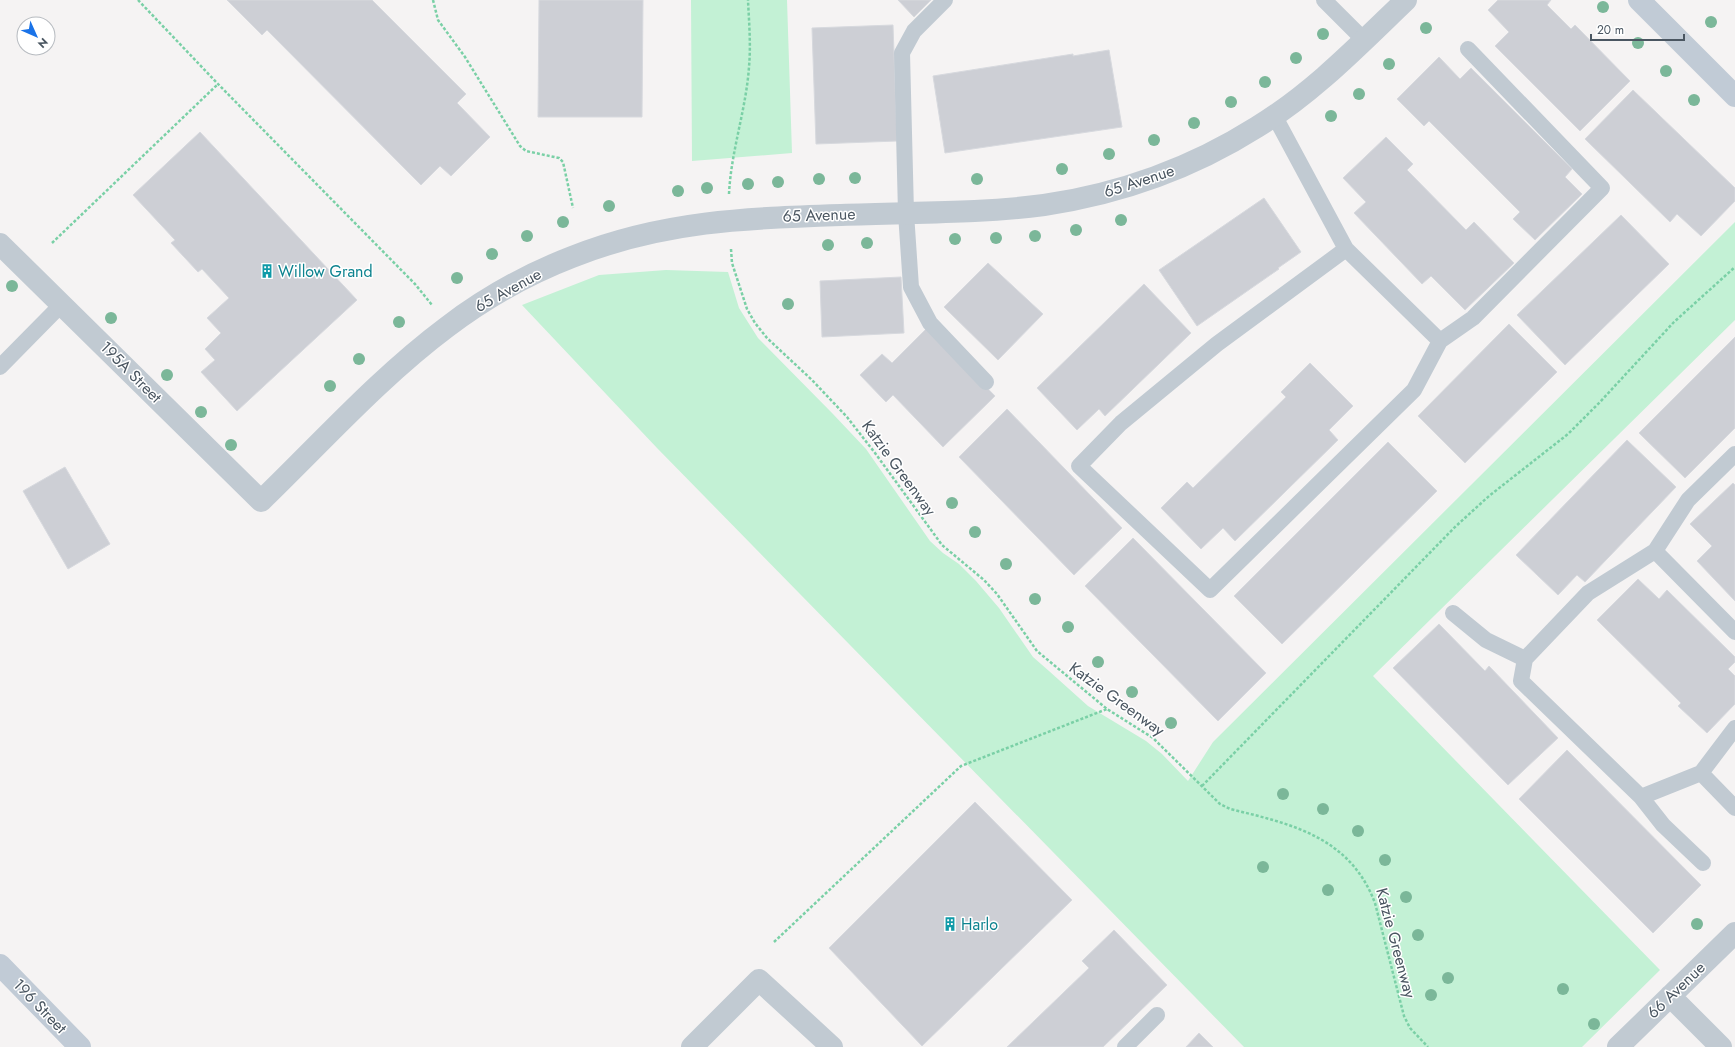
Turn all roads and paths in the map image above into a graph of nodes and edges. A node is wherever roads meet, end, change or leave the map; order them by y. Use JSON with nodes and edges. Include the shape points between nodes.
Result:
{"nodes":[{"id":1,"x":138,"y":0,"type":"edge"},
{"id":2,"x":433,"y":0,"type":"edge"},
{"id":3,"x":748,"y":0,"type":"edge"},
{"id":4,"x":945,"y":0,"type":"edge"},
{"id":5,"x":1324,"y":0,"type":"edge"},
{"id":6,"x":1406,"y":0,"type":"edge"},
{"id":7,"x":1639,"y":0,"type":"edge"},
{"id":8,"x":1364,"y":40,"type":"junction"},
{"id":9,"x":1468,"y":50,"type":"dead end"},
{"id":10,"x":218,"y":84,"type":"junction"},
{"id":11,"x":1735,"y":96,"type":"edge"},
{"id":12,"x":1274,"y":115,"type":"junction"},
{"id":13,"x":730,"y":175,"type":"dead end"},
{"id":14,"x":573,"y":208,"type":"dead end"},
{"id":15,"x":906,"y":213,"type":"junction"},
{"id":16,"x":52,"y":243,"type":"dead end"},
{"id":17,"x":0,"y":244,"type":"edge"},
{"id":18,"x":730,"y":246,"type":"dead end"},
{"id":19,"x":1346,"y":249,"type":"junction"},
{"id":20,"x":1735,"y":267,"type":"edge"},
{"id":21,"x":62,"y":304,"type":"junction"},
{"id":22,"x":431,"y":304,"type":"dead end"},
{"id":23,"x":1440,"y":340,"type":"junction"},
{"id":24,"x":0,"y":367,"type":"edge"},
{"id":25,"x":986,"y":382,"type":"dead end"},
{"id":26,"x":1735,"y":454,"type":"edge"},
{"id":27,"x":262,"y":501,"type":"joint"},
{"id":28,"x":1655,"y":551,"type":"junction"},
{"id":29,"x":1453,"y":613,"type":"dead end"},
{"id":30,"x":1735,"y":632,"type":"edge"},
{"id":31,"x":1525,"y":659,"type":"junction"},
{"id":32,"x":1107,"y":709,"type":"junction"},
{"id":33,"x":1735,"y":728,"type":"edge"},
{"id":34,"x":1701,"y":773,"type":"junction"},
{"id":35,"x":1202,"y":786,"type":"junction"},
{"id":36,"x":1641,"y":797,"type":"junction"},
{"id":37,"x":1735,"y":808,"type":"edge"},
{"id":38,"x":1703,"y":863,"type":"dead end"},
{"id":39,"x":1735,"y":933,"type":"edge"},
{"id":40,"x":774,"y":942,"type":"dead end"},
{"id":41,"x":0,"y":965,"type":"edge"},
{"id":42,"x":1670,"y":996,"type":"junction"},
{"id":43,"x":1157,"y":1015,"type":"dead end"},
{"id":44,"x":80,"y":1047,"type":"edge"},
{"id":45,"x":692,"y":1047,"type":"edge"},
{"id":46,"x":832,"y":1047,"type":"edge"},
{"id":47,"x":1125,"y":1047,"type":"edge"},
{"id":48,"x":1428,"y":1047,"type":"edge"},
{"id":49,"x":1618,"y":1047,"type":"edge"},
{"id":50,"x":1721,"y":1047,"type":"edge"}],
"edges":[{"from":1,"to":10,"type":"path"},
{"from":2,"to":14,"type":"path","via":[[438,20],[465,57],[520,146],[526,151],[559,158],[563,162]]},
{"from":3,"to":13,"type":"path","via":[[751,49]]},
{"from":4,"to":15,"type":"lane","via":[[914,31],[902,53]]},
{"from":5,"to":8,"type":"lane"},
{"from":6,"to":8,"type":"street","name":"65 Avenue"},
{"from":7,"to":11,"type":"street"},
{"from":8,"to":12,"type":"street","name":"65 Avenue","via":[[1325,77]]},
{"from":9,"to":23,"type":"lane","via":[[1602,188],[1473,318]]},
{"from":10,"to":16,"type":"path"},
{"from":10,"to":22,"type":"path","via":[[415,284]]},
{"from":12,"to":15,"type":"street","name":"65 Avenue","via":[[1233,141],[1171,172],[1092,196],[1044,205]]},
{"from":12,"to":19,"type":"lane"},
{"from":15,"to":25,"type":"lane","via":[[911,287],[930,323]]},
{"from":15,"to":27,"type":"street","name":"65 Avenue","via":[[761,217],[688,225],[635,236],[590,250],[549,267],[471,310],[426,343]]},
{"from":17,"to":21,"type":"street","name":"195A Street"},
{"from":18,"to":32,"type":"path","name":"Katzie Greenway","via":[[732,263],[747,309],[767,338],[847,417],[938,540],[992,590],[1037,651]]},
{"from":19,"to":23,"type":"lane"},
{"from":19,"to":23,"type":"lane","via":[[1217,344],[1121,422],[1079,466],[1210,590],[1414,390]]},
{"from":20,"to":35,"type":"path","via":[[1674,322],[1568,434],[1488,496],[1455,527]]},
{"from":21,"to":24,"type":"lane"},
{"from":21,"to":27,"type":"street","name":"195A Street"},
{"from":26,"to":28,"type":"lane","via":[[1688,500]]},
{"from":28,"to":30,"type":"lane"},
{"from":28,"to":31,"type":"lane","via":[[1588,593]]},
{"from":29,"to":31,"type":"lane","via":[[1486,640]]},
{"from":31,"to":36,"type":"lane","via":[[1521,681]]},
{"from":32,"to":35,"type":"path","name":"Katzie Greenway","via":[[1154,738]]},
{"from":32,"to":40,"type":"path","via":[[961,766]]},
{"from":33,"to":34,"type":"lane"},
{"from":34,"to":36,"type":"lane"},
{"from":34,"to":37,"type":"lane"},
{"from":35,"to":48,"type":"path","name":"Katzie Greenway","via":[[1230,810],[1308,831],[1325,840],[1357,869],[1368,884],[1375,903],[1404,1016],[1410,1028]]},
{"from":36,"to":38,"type":"lane","via":[[1663,825]]},
{"from":39,"to":42,"type":"street","name":"66 Avenue"},
{"from":41,"to":44,"type":"street","name":"196 Street"},
{"from":42,"to":49,"type":"street","name":"66 Avenue"},
{"from":42,"to":50,"type":"street"},
{"from":43,"to":47,"type":"lane"},
{"from":45,"to":46,"type":"street","via":[[759,980]]}]}
